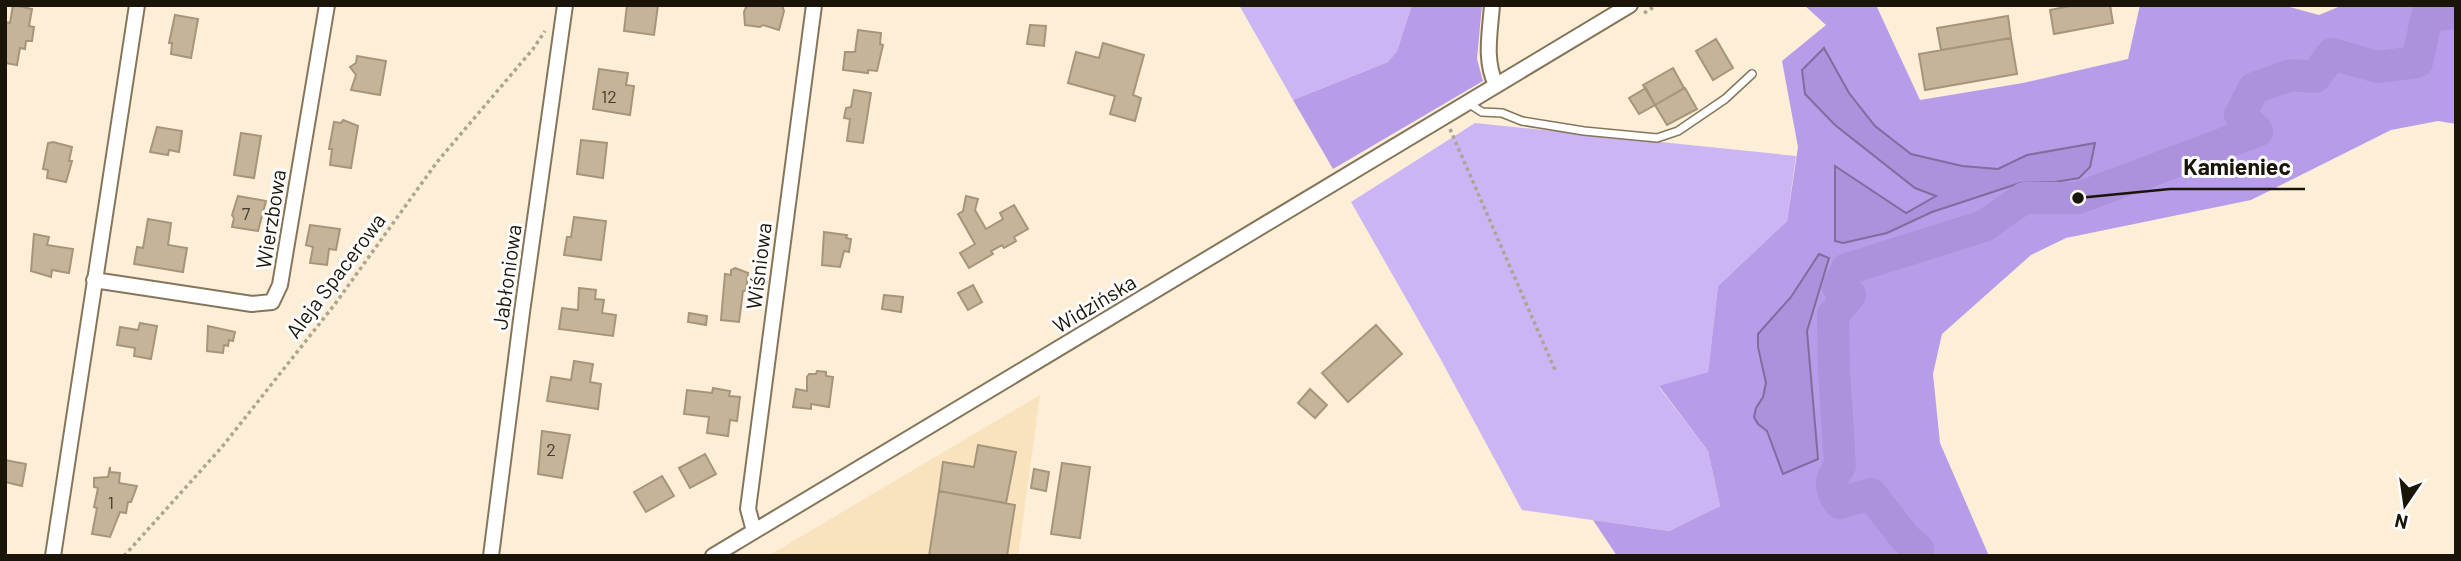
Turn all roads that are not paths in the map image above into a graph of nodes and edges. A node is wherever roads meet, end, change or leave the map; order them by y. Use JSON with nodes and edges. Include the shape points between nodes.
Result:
{"nodes":[{"id":1,"x":137,"y":5,"type":"edge"},
{"id":2,"x":327,"y":5,"type":"edge"},
{"id":3,"x":565,"y":5,"type":"edge"},
{"id":4,"x":814,"y":5,"type":"edge"},
{"id":5,"x":1492,"y":5,"type":"edge"},
{"id":6,"x":1630,"y":5,"type":"edge"},
{"id":7,"x":1752,"y":75,"type":"dead end"},
{"id":8,"x":1496,"y":85,"type":"junction"},
{"id":9,"x":1468,"y":103,"type":"junction"},
{"id":10,"x":94,"y":280,"type":"junction"},
{"id":11,"x":754,"y":531,"type":"junction"},
{"id":12,"x":53,"y":556,"type":"edge"},
{"id":13,"x":491,"y":556,"type":"edge"},
{"id":14,"x":713,"y":556,"type":"edge"}],
"edges":[{"from":1,"to":10,"type":"street"},
{"from":2,"to":10,"type":"street","name":"Wierzbowa","via":[[280,285],[272,302],[252,304]]},
{"from":3,"to":13,"type":"street","name":"Jabłoniowa"},
{"from":4,"to":11,"type":"street","name":"Wiśniowa","via":[[748,509]]},
{"from":5,"to":8,"type":"street","via":[[1488,54]]},
{"from":6,"to":8,"type":"street","name":"Widzińska"},
{"from":7,"to":9,"type":"lane","via":[[1678,131],[1657,138],[1522,121],[1502,113],[1482,113]]},
{"from":8,"to":9,"type":"street","name":"Widzińska"},
{"from":9,"to":11,"type":"street","name":"Widzińska"},
{"from":10,"to":12,"type":"street"},
{"from":11,"to":14,"type":"street","name":"Widzińska"}]}
